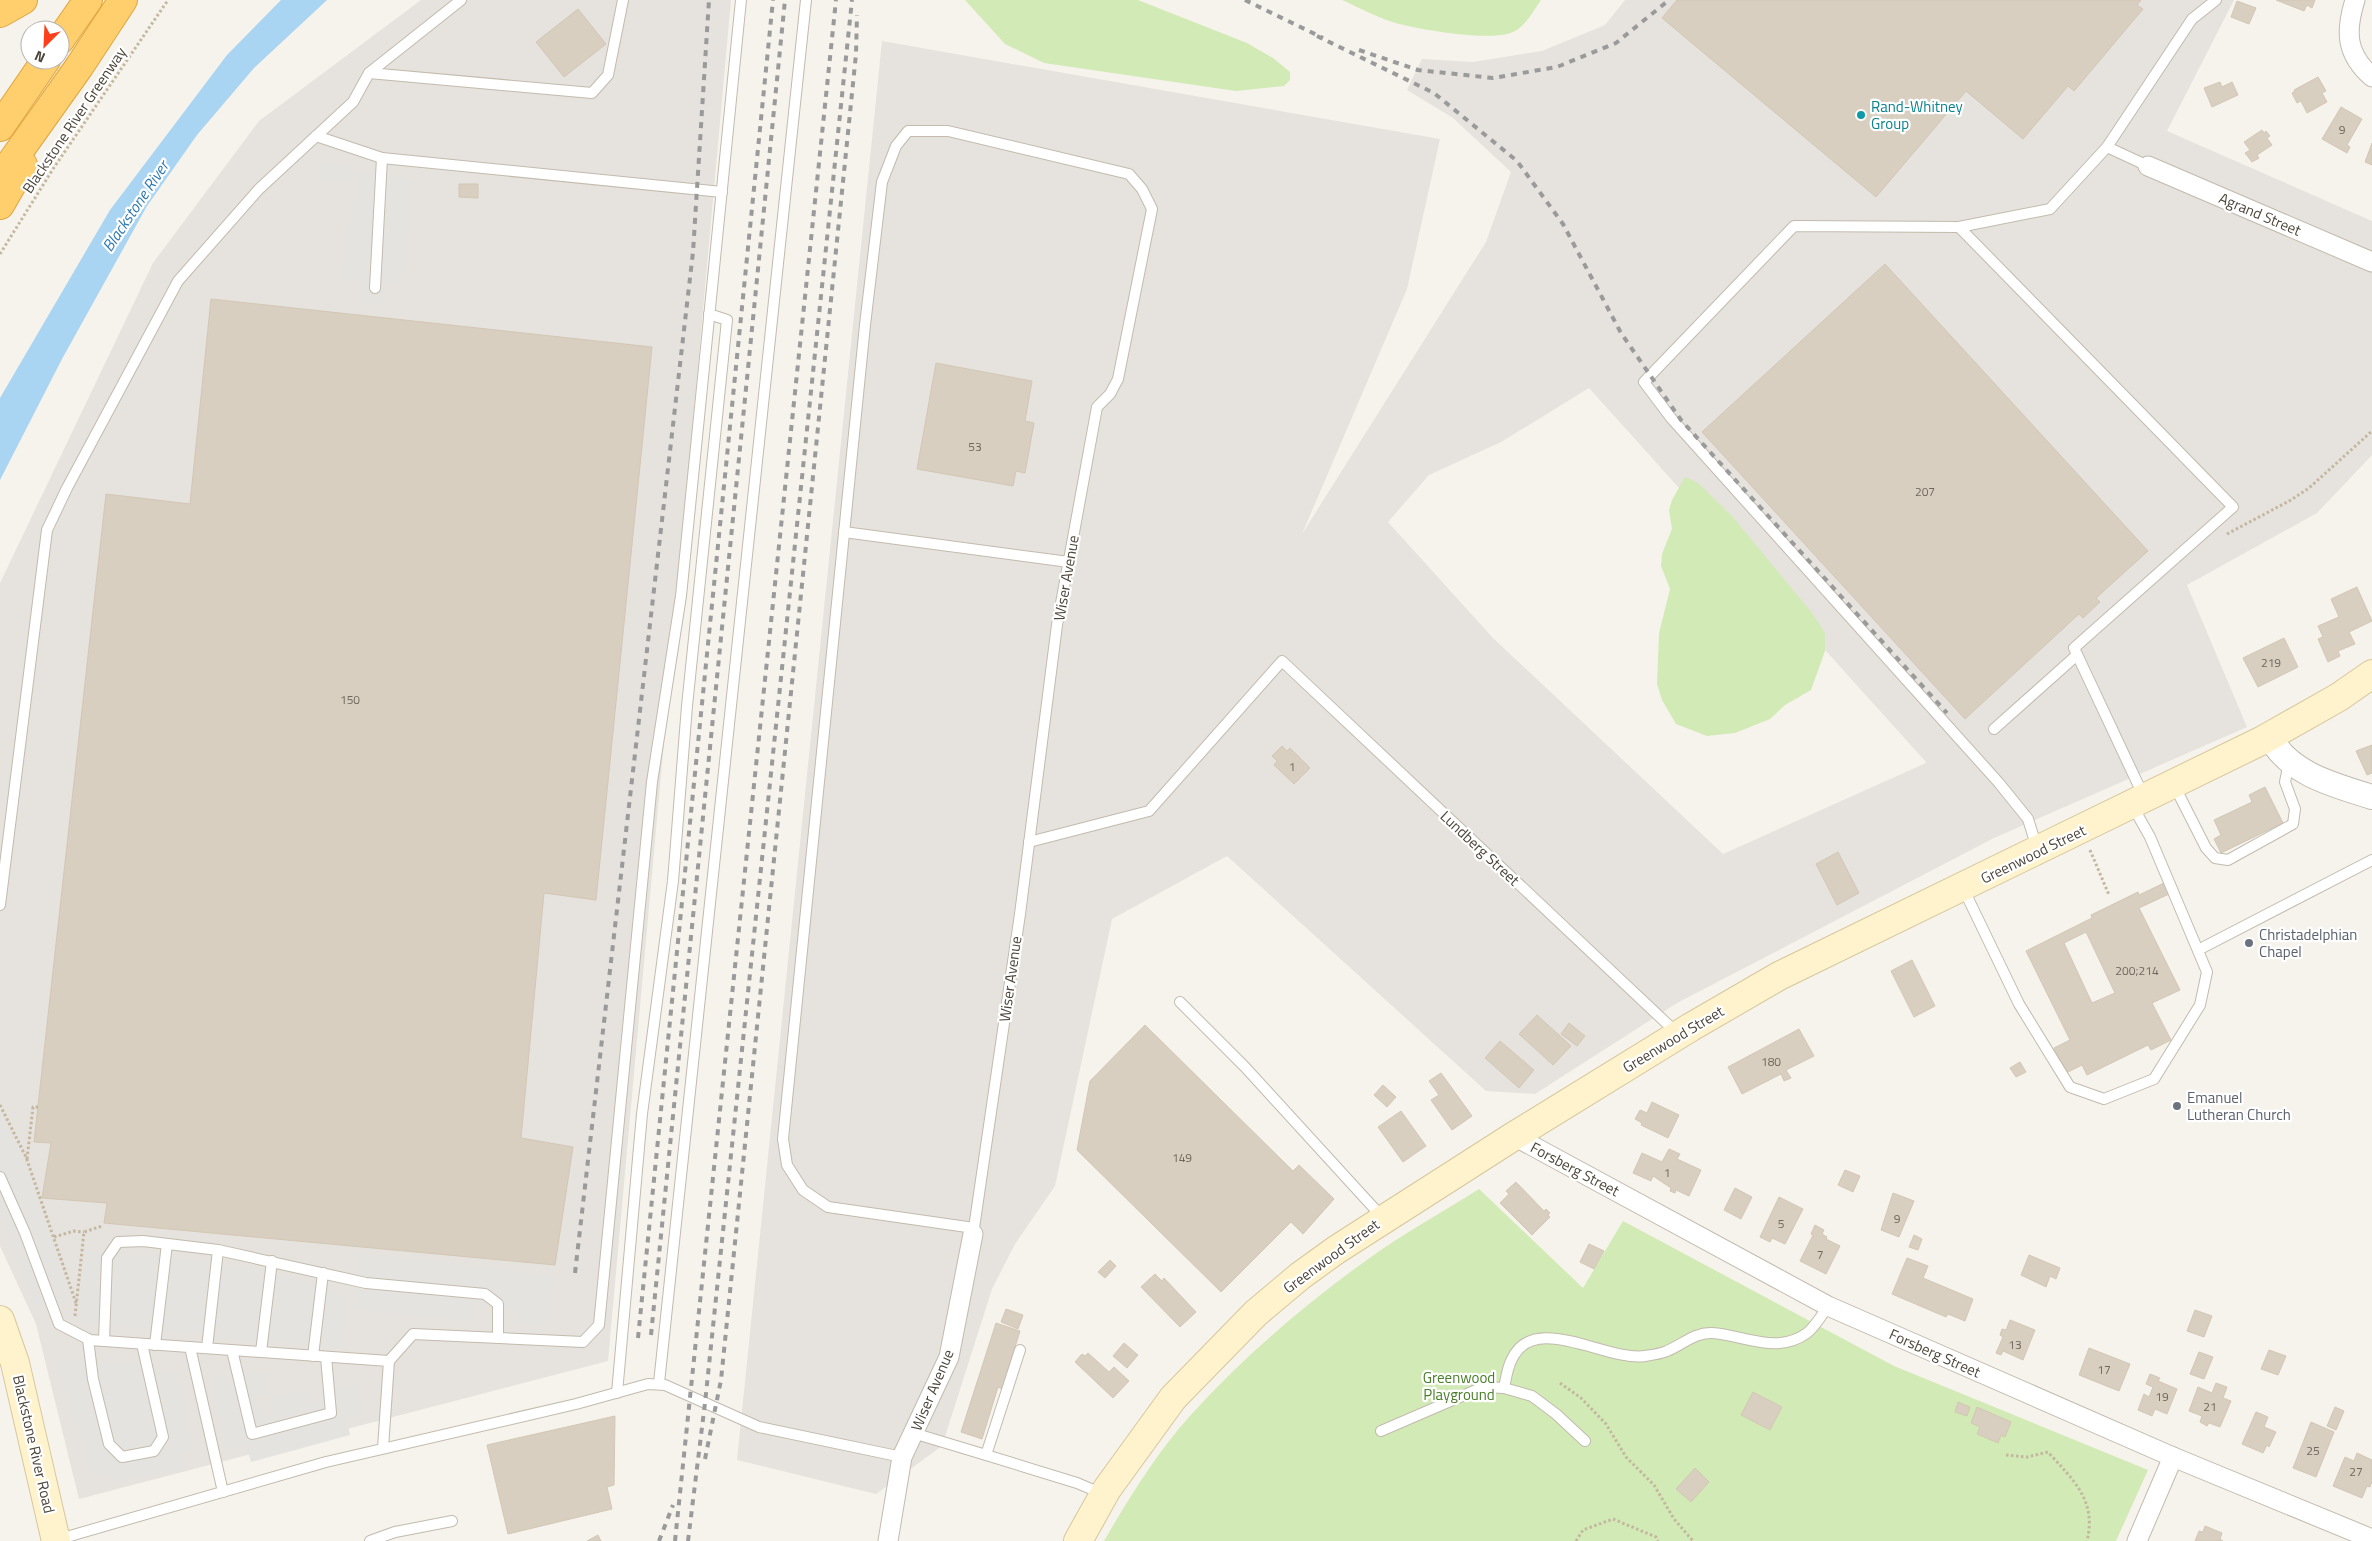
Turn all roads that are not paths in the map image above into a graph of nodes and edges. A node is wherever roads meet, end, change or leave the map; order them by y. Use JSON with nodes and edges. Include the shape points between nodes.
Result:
{"nodes":[{"id":1,"x":22,"y":0,"type":"edge"},
{"id":2,"x":88,"y":0,"type":"edge"},
{"id":3,"x":123,"y":0,"type":"edge"},
{"id":4,"x":461,"y":0,"type":"edge"},
{"id":5,"x":623,"y":0,"type":"edge"},
{"id":6,"x":741,"y":0,"type":"edge"},
{"id":7,"x":806,"y":0,"type":"edge"},
{"id":8,"x":2216,"y":0,"type":"edge"},
{"id":9,"x":2355,"y":0,"type":"edge"},
{"id":10,"x":0,"y":13,"type":"edge"},
{"id":11,"x":70,"y":26,"type":"edge"},
{"id":12,"x":79,"y":67,"type":"junction"},
{"id":13,"x":39,"y":70,"type":"edge"},
{"id":14,"x":369,"y":74,"type":"junction"},
{"id":15,"x":2372,"y":77,"type":"edge"},
{"id":16,"x":0,"y":127,"type":"edge"},
{"id":17,"x":316,"y":136,"type":"junction"},
{"id":18,"x":2107,"y":147,"type":"junction"},
{"id":19,"x":382,"y":158,"type":"junction"},
{"id":20,"x":2148,"y":166,"type":"joint"},
{"id":21,"x":0,"y":178,"type":"edge"},
{"id":22,"x":722,"y":192,"type":"junction"},
{"id":23,"x":0,"y":204,"type":"edge"},
{"id":24,"x":1959,"y":227,"type":"junction"},
{"id":25,"x":2372,"y":262,"type":"edge"},
{"id":26,"x":375,"y":288,"type":"dead end"},
{"id":27,"x":709,"y":314,"type":"junction"},
{"id":28,"x":844,"y":532,"type":"junction"},
{"id":29,"x":1069,"y":562,"type":"junction"},
{"id":30,"x":2077,"y":655,"type":"junction"},
{"id":31,"x":2372,"y":674,"type":"edge"},
{"id":32,"x":1994,"y":729,"type":"dead end"},
{"id":33,"x":2270,"y":737,"type":"junction"},
{"id":34,"x":2289,"y":760,"type":"junction"},
{"id":35,"x":2174,"y":785,"type":"junction"},
{"id":36,"x":2372,"y":797,"type":"edge"},
{"id":37,"x":2139,"y":802,"type":"junction"},
{"id":38,"x":1029,"y":842,"type":"junction"},
{"id":39,"x":2038,"y":852,"type":"junction"},
{"id":40,"x":2372,"y":860,"type":"edge"},
{"id":41,"x":1964,"y":888,"type":"junction"},
{"id":42,"x":0,"y":905,"type":"edge"},
{"id":43,"x":2198,"y":950,"type":"junction"},
{"id":44,"x":1180,"y":1002,"type":"dead end"},
{"id":45,"x":1679,"y":1034,"type":"junction"},
{"id":46,"x":1514,"y":1136,"type":"junction"},
{"id":47,"x":0,"y":1177,"type":"edge"},
{"id":48,"x":1384,"y":1219,"type":"junction"},
{"id":49,"x":973,"y":1231,"type":"junction"},
{"id":50,"x":167,"y":1244,"type":"junction"},
{"id":51,"x":218,"y":1250,"type":"junction"},
{"id":52,"x":272,"y":1261,"type":"junction"},
{"id":53,"x":323,"y":1273,"type":"junction"},
{"id":54,"x":1828,"y":1306,"type":"junction"},
{"id":55,"x":0,"y":1320,"type":"edge"},
{"id":56,"x":88,"y":1338,"type":"junction"},
{"id":57,"x":498,"y":1338,"type":"junction"},
{"id":58,"x":104,"y":1341,"type":"junction"},
{"id":59,"x":142,"y":1344,"type":"junction"},
{"id":60,"x":155,"y":1345,"type":"junction"},
{"id":61,"x":190,"y":1347,"type":"junction"},
{"id":62,"x":207,"y":1348,"type":"junction"},
{"id":63,"x":232,"y":1350,"type":"junction"},
{"id":64,"x":1020,"y":1350,"type":"dead end"},
{"id":65,"x":261,"y":1352,"type":"junction"},
{"id":66,"x":313,"y":1356,"type":"junction"},
{"id":67,"x":326,"y":1357,"type":"junction"},
{"id":68,"x":389,"y":1362,"type":"junction"},
{"id":69,"x":659,"y":1383,"type":"junction"},
{"id":70,"x":1504,"y":1388,"type":"junction"},
{"id":71,"x":617,"y":1394,"type":"junction"},
{"id":72,"x":1381,"y":1431,"type":"dead end"},
{"id":73,"x":914,"y":1433,"type":"junction"},
{"id":74,"x":1585,"y":1441,"type":"dead end"},
{"id":75,"x":383,"y":1448,"type":"junction"},
{"id":76,"x":986,"y":1454,"type":"junction"},
{"id":77,"x":902,"y":1457,"type":"junction"},
{"id":78,"x":2174,"y":1457,"type":"junction"},
{"id":79,"x":222,"y":1492,"type":"junction"},
{"id":80,"x":1104,"y":1494,"type":"junction"},
{"id":81,"x":452,"y":1521,"type":"dead end"},
{"id":82,"x":2372,"y":1539,"type":"edge"},
{"id":83,"x":56,"y":1540,"type":"edge"},
{"id":84,"x":370,"y":1541,"type":"edge"},
{"id":85,"x":888,"y":1541,"type":"edge"},
{"id":86,"x":1078,"y":1541,"type":"edge"},
{"id":87,"x":2138,"y":1541,"type":"edge"}],
"edges":[{"from":1,"to":10,"type":"highway"},
{"from":2,"to":11,"type":"highway"},
{"from":3,"to":12,"type":"highway"},
{"from":4,"to":14,"type":"lane"},
{"from":5,"to":14,"type":"lane","via":[[608,75],[592,93]]},
{"from":6,"to":22,"type":"lane"},
{"from":7,"to":69,"type":"lane"},
{"from":8,"to":18,"type":"lane","via":[[2192,19]]},
{"from":9,"to":15,"type":"street","via":[[2349,17],[2350,43],[2358,65]]},
{"from":12,"to":21,"type":"highway"},
{"from":12,"to":23,"type":"highway"},
{"from":13,"to":16,"type":"highway"},
{"from":14,"to":17,"type":"lane","via":[[353,102]]},
{"from":17,"to":19,"type":"lane"},
{"from":17,"to":42,"type":"lane","via":[[259,188],[178,281],[47,530]]},
{"from":18,"to":20,"type":"lane"},
{"from":18,"to":24,"type":"lane","via":[[2050,209]]},
{"from":19,"to":22,"type":"lane"},
{"from":19,"to":26,"type":"lane"},
{"from":20,"to":25,"type":"street","name":"Agrand Street"},
{"from":22,"to":27,"type":"lane"},
{"from":24,"to":30,"type":"lane","via":[[2233,507],[2074,648]]},
{"from":24,"to":39,"type":"lane","via":[[1794,226],[1644,382],[1678,425],[1999,783],[2028,819]]},
{"from":27,"to":57,"type":"lane","via":[[681,596],[652,782],[599,1326],[583,1342]]},
{"from":27,"to":71,"type":"lane","via":[[727,320],[689,687],[673,881],[642,1114]]},
{"from":28,"to":29,"type":"lane"},
{"from":28,"to":29,"type":"lane","name":"Wiser Avenue","via":[[882,182],[896,146],[908,131],[948,131],[1129,174],[1152,208],[1118,379],[1110,394],[1097,407]]},
{"from":28,"to":49,"type":"lane","via":[[783,1138],[788,1165],[803,1190],[828,1207]]},
{"from":29,"to":38,"type":"lane","name":"Wiser Avenue"},
{"from":30,"to":32,"type":"lane"},
{"from":30,"to":37,"type":"lane"},
{"from":31,"to":33,"type":"main road","name":"Greenwood Street"},
{"from":33,"to":34,"type":"street","via":[[2276,750]]},
{"from":33,"to":35,"type":"main road","name":"Greenwood Street"},
{"from":34,"to":35,"type":"lane","via":[[2285,782],[2295,809],[2293,824],[2228,860],[2215,858],[2206,848]]},
{"from":34,"to":36,"type":"street","via":[[2315,778]]},
{"from":35,"to":37,"type":"main road","name":"Greenwood Street"},
{"from":37,"to":39,"type":"main road","name":"Greenwood Street"},
{"from":37,"to":43,"type":"lane","via":[[2150,837]]},
{"from":38,"to":45,"type":"lane","name":"Lundberg Street","via":[[1149,812],[1282,661]]},
{"from":38,"to":49,"type":"lane","name":"Wiser Avenue"},
{"from":39,"to":41,"type":"main road","name":"Greenwood Street"},
{"from":40,"to":43,"type":"lane"},
{"from":41,"to":43,"type":"lane","via":[[2019,1004],[2070,1087],[2104,1100],[2154,1079],[2200,1005],[2207,972]]},
{"from":41,"to":45,"type":"main road","name":"Greenwood Street","via":[[1779,976]]},
{"from":44,"to":48,"type":"lane","via":[[1245,1067]]},
{"from":45,"to":46,"type":"main road","name":"Greenwood Street"},
{"from":46,"to":48,"type":"main road","name":"Greenwood Street"},
{"from":46,"to":54,"type":"street","name":"Forsberg Street"},
{"from":47,"to":56,"type":"lane","via":[[59,1324]]},
{"from":48,"to":80,"type":"main road","name":"Greenwood Street","via":[[1300,1276],[1221,1346],[1173,1398]]},
{"from":49,"to":73,"type":"street","name":"Wiser Avenue","via":[[949,1357]]},
{"from":50,"to":51,"type":"lane"},
{"from":50,"to":58,"type":"lane","via":[[118,1242],[107,1258]]},
{"from":50,"to":60,"type":"lane"},
{"from":51,"to":52,"type":"lane"},
{"from":51,"to":62,"type":"lane"},
{"from":52,"to":53,"type":"lane"},
{"from":52,"to":65,"type":"lane"},
{"from":53,"to":57,"type":"lane","via":[[366,1282],[485,1294],[498,1304]]},
{"from":53,"to":66,"type":"lane"},
{"from":54,"to":70,"type":"lane","via":[[1808,1333],[1792,1341],[1767,1344],[1712,1333],[1698,1335],[1666,1352],[1643,1357],[1616,1354],[1564,1340],[1537,1339],[1521,1345],[1511,1359]]},
{"from":54,"to":78,"type":"street","name":"Forsberg Street"},
{"from":55,"to":83,"type":"main road","name":"Blackstone River Road","via":[[15,1363]]},
{"from":56,"to":58,"type":"lane"},
{"from":56,"to":59,"type":"lane","via":[[93,1379],[108,1444],[122,1457],[154,1451],[163,1437]]},
{"from":57,"to":68,"type":"lane","via":[[413,1334]]},
{"from":58,"to":59,"type":"lane"},
{"from":59,"to":60,"type":"lane"},
{"from":60,"to":61,"type":"lane"},
{"from":61,"to":62,"type":"lane"},
{"from":61,"to":79,"type":"lane"},
{"from":62,"to":63,"type":"lane"},
{"from":63,"to":65,"type":"lane"},
{"from":63,"to":67,"type":"lane","via":[[252,1434],[331,1413]]},
{"from":64,"to":76,"type":"lane"},
{"from":65,"to":66,"type":"lane"},
{"from":66,"to":67,"type":"lane"},
{"from":67,"to":68,"type":"lane"},
{"from":68,"to":75,"type":"lane"},
{"from":69,"to":71,"type":"lane"},
{"from":69,"to":77,"type":"lane","via":[[759,1427]]},
{"from":70,"to":72,"type":"lane","via":[[1483,1387]]},
{"from":70,"to":74,"type":"lane","via":[[1532,1396]]},
{"from":71,"to":75,"type":"lane"},
{"from":73,"to":76,"type":"lane"},
{"from":73,"to":77,"type":"street","name":"Wiser Avenue"},
{"from":75,"to":79,"type":"lane"},
{"from":76,"to":80,"type":"lane","via":[[1077,1482]]},
{"from":77,"to":85,"type":"street","name":"Wiser Avenue"},
{"from":78,"to":82,"type":"street","name":"Forsberg Street"},
{"from":78,"to":87,"type":"street"},
{"from":79,"to":83,"type":"lane"},
{"from":80,"to":86,"type":"main road","name":"Greenwood Street"},
{"from":81,"to":84,"type":"lane","via":[[395,1532]]}]}
